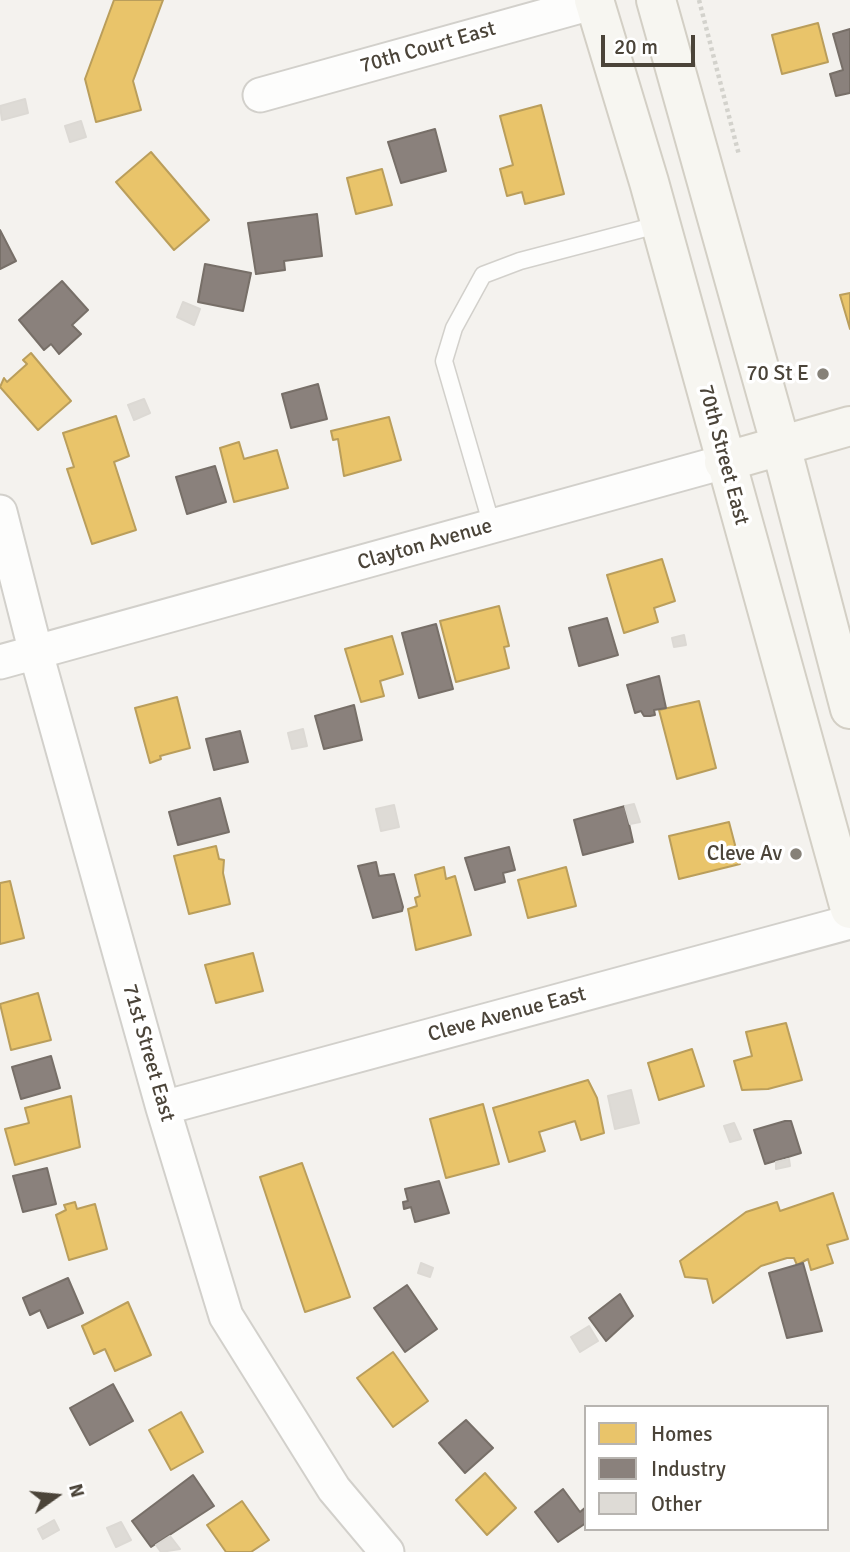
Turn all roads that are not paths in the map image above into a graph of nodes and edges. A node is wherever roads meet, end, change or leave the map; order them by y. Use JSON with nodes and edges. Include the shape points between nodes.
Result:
{"nodes":[{"id":1,"x":656,"y":0,"type":"edge"},
{"id":2,"x":595,"y":1,"type":"edge"},
{"id":3,"x":260,"y":95,"type":"dead end"},
{"id":4,"x":660,"y":224,"type":"junction"},
{"id":5,"x":850,"y":426,"type":"edge"},
{"id":6,"x":781,"y":446,"type":"junction"},
{"id":7,"x":724,"y":462,"type":"junction"},
{"id":8,"x":0,"y":512,"type":"edge"},
{"id":9,"x":492,"y":526,"type":"junction"},
{"id":10,"x":36,"y":653,"type":"junction"},
{"id":11,"x":0,"y":662,"type":"edge"},
{"id":12,"x":850,"y":709,"type":"edge"},
{"id":13,"x":850,"y":909,"type":"edge"},
{"id":14,"x":850,"y":922,"type":"edge"},
{"id":15,"x":163,"y":1108,"type":"junction"},
{"id":16,"x":387,"y":1552,"type":"edge"}],
"edges":[{"from":1,"to":6,"type":"main road"},
{"from":2,"to":3,"type":"street","name":"70th Court East"},
{"from":2,"to":4,"type":"main road","name":"70th Street East"},
{"from":4,"to":7,"type":"main road","name":"70th Street East"},
{"from":4,"to":9,"type":"lane","via":[[483,275],[454,328],[444,361]]},
{"from":5,"to":6,"type":"main road","name":"Clayton Avenue"},
{"from":6,"to":7,"type":"main road","name":"Clayton Avenue"},
{"from":6,"to":12,"type":"main road"},
{"from":7,"to":9,"type":"street","name":"Clayton Avenue"},
{"from":7,"to":13,"type":"main road","name":"70th Street East"},
{"from":8,"to":10,"type":"street","name":"71st Street East"},
{"from":9,"to":10,"type":"street","name":"Clayton Avenue"},
{"from":10,"to":11,"type":"street","name":"Clayton Avenue"},
{"from":10,"to":15,"type":"street","name":"71st Street East"},
{"from":14,"to":15,"type":"street","name":"Cleve Avenue East"},
{"from":15,"to":16,"type":"street","name":"71st Street East","via":[[226,1316],[334,1489]]}]}
